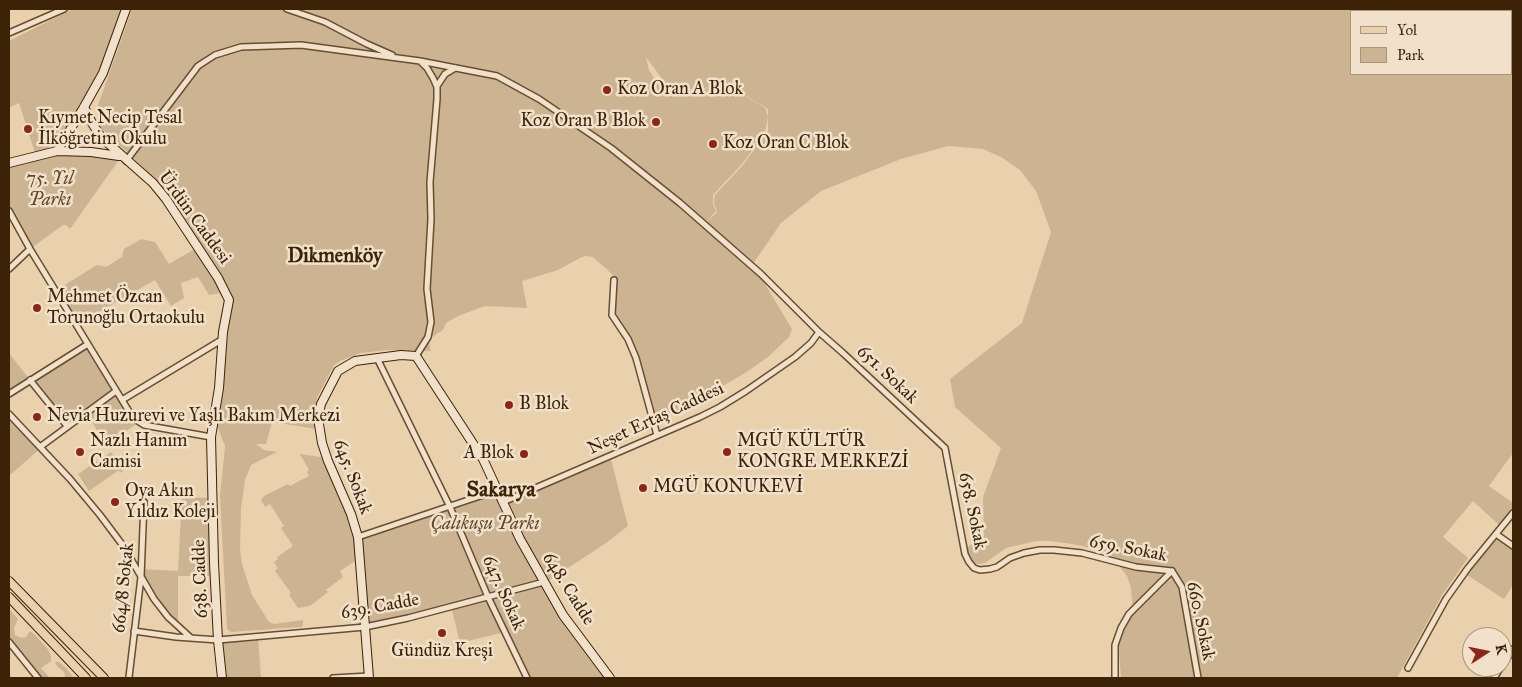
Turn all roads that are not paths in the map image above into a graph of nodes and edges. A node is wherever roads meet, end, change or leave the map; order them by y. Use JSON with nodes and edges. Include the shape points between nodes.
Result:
{"nodes":[{"id":1,"x":64,"y":9,"type":"edge"},
{"id":2,"x":126,"y":9,"type":"edge"},
{"id":3,"x":287,"y":9,"type":"edge"},
{"id":4,"x":9,"y":33,"type":"edge"},
{"id":5,"x":420,"y":61,"type":"junction"},
{"id":6,"x":456,"y":68,"type":"junction"},
{"id":7,"x":437,"y":87,"type":"junction"},
{"id":8,"x":84,"y":107,"type":"junction"},
{"id":9,"x":56,"y":151,"type":"junction"},
{"id":10,"x":124,"y":159,"type":"junction"},
{"id":11,"x":9,"y":163,"type":"edge"},
{"id":12,"x":9,"y":211,"type":"edge"},
{"id":13,"x":30,"y":249,"type":"junction"},
{"id":14,"x":9,"y":269,"type":"edge"},
{"id":15,"x":614,"y":280,"type":"dead end"},
{"id":16,"x":230,"y":300,"type":"joint"},
{"id":17,"x":819,"y":332,"type":"junction"},
{"id":18,"x":223,"y":339,"type":"junction"},
{"id":19,"x":88,"y":344,"type":"junction"},
{"id":20,"x":416,"y":356,"type":"junction"},
{"id":21,"x":377,"y":357,"type":"junction"},
{"id":22,"x":30,"y":380,"type":"junction"},
{"id":23,"x":116,"y":391,"type":"junction"},
{"id":24,"x":9,"y":394,"type":"edge"},
{"id":25,"x":122,"y":400,"type":"junction"},
{"id":26,"x":9,"y":414,"type":"edge"},
{"id":27,"x":67,"y":426,"type":"junction"},
{"id":28,"x":658,"y":435,"type":"junction"},
{"id":29,"x":210,"y":437,"type":"junction"},
{"id":30,"x":40,"y":447,"type":"junction"},
{"id":31,"x":945,"y":448,"type":"joint"},
{"id":32,"x":498,"y":490,"type":"junction"},
{"id":33,"x":144,"y":502,"type":"dead end"},
{"id":34,"x":503,"y":502,"type":"junction"},
{"id":35,"x":450,"y":507,"type":"junction"},
{"id":36,"x":1513,"y":513,"type":"edge"},
{"id":37,"x":1496,"y":534,"type":"junction"},
{"id":38,"x":358,"y":537,"type":"junction"},
{"id":39,"x":1513,"y":546,"type":"edge"},
{"id":40,"x":1010,"y":558,"type":"joint"},
{"id":41,"x":1172,"y":571,"type":"junction"},
{"id":42,"x":141,"y":577,"type":"junction"},
{"id":43,"x":9,"y":581,"type":"edge"},
{"id":44,"x":544,"y":582,"type":"junction"},
{"id":45,"x":9,"y":597,"type":"edge"},
{"id":46,"x":488,"y":597,"type":"junction"},
{"id":47,"x":365,"y":627,"type":"junction"},
{"id":48,"x":134,"y":630,"type":"junction"},
{"id":49,"x":191,"y":639,"type":"junction"},
{"id":50,"x":218,"y":640,"type":"junction"},
{"id":51,"x":9,"y":642,"type":"edge"},
{"id":52,"x":1408,"y":668,"type":"dead end"},
{"id":53,"x":369,"y":677,"type":"edge"},
{"id":54,"x":38,"y":678,"type":"edge"},
{"id":55,"x":86,"y":678,"type":"edge"},
{"id":56,"x":104,"y":678,"type":"edge"},
{"id":57,"x":129,"y":678,"type":"edge"},
{"id":58,"x":222,"y":678,"type":"edge"},
{"id":59,"x":333,"y":678,"type":"edge"},
{"id":60,"x":527,"y":678,"type":"edge"},
{"id":61,"x":610,"y":678,"type":"edge"},
{"id":62,"x":1115,"y":678,"type":"edge"},
{"id":63,"x":1198,"y":678,"type":"edge"}],
"edges":[{"from":1,"to":4,"type":"street"},
{"from":2,"to":8,"type":"street","via":[[103,73]]},
{"from":3,"to":5,"type":"street","via":[[325,22],[387,53]]},
{"from":5,"to":6,"type":"street","name":"651. Sokak"},
{"from":5,"to":7,"type":"street","via":[[431,73]]},
{"from":5,"to":10,"type":"street","via":[[301,45],[241,47],[215,54],[198,66]]},
{"from":6,"to":7,"type":"street","via":[[442,77]]},
{"from":6,"to":17,"type":"street","name":"651. Sokak","via":[[497,76],[516,85],[611,148],[761,274]]},
{"from":7,"to":20,"type":"street","via":[[427,289],[431,322],[428,337]]},
{"from":8,"to":9,"type":"street"},
{"from":8,"to":10,"type":"street","name":"Ürdün Caddesi","via":[[101,137]]},
{"from":9,"to":10,"type":"street","via":[[91,152]]},
{"from":9,"to":11,"type":"street"},
{"from":10,"to":16,"type":"street","name":"Ürdün Caddesi","via":[[166,199]]},
{"from":12,"to":13,"type":"street"},
{"from":13,"to":14,"type":"street"},
{"from":13,"to":19,"type":"street"},
{"from":15,"to":28,"type":"street","via":[[612,315],[636,358]]},
{"from":16,"to":18,"type":"street","name":"638. Cadde"},
{"from":17,"to":28,"type":"street","name":"Neşet Ertaş Caddesi","via":[[811,344],[795,357],[746,391],[700,417]]},
{"from":17,"to":31,"type":"street","name":"651. Sokak"},
{"from":18,"to":25,"type":"street"},
{"from":18,"to":29,"type":"street","name":"638. Cadde"},
{"from":19,"to":22,"type":"street"},
{"from":19,"to":23,"type":"street"},
{"from":20,"to":21,"type":"street","name":"645. Sokak"},
{"from":20,"to":32,"type":"street","name":"648. Cadde","via":[[483,460]]},
{"from":21,"to":35,"type":"street","name":"647. Sokak"},
{"from":21,"to":38,"type":"street","name":"645. Sokak","via":[[355,361],[338,371],[321,404],[318,418],[328,461]]},
{"from":22,"to":24,"type":"street"},
{"from":22,"to":27,"type":"street"},
{"from":23,"to":25,"type":"street"},
{"from":23,"to":27,"type":"street"},
{"from":25,"to":29,"type":"street","via":[[141,425]]},
{"from":26,"to":30,"type":"street"},
{"from":27,"to":30,"type":"street"},
{"from":28,"to":34,"type":"street","name":"Neşet Ertaş Caddesi"},
{"from":29,"to":50,"type":"street","name":"638. Cadde"},
{"from":30,"to":42,"type":"street","via":[[100,515]]},
{"from":31,"to":40,"type":"street","name":"658. Sokak","via":[[969,562],[974,568],[990,570]]},
{"from":32,"to":34,"type":"street","name":"648. Cadde"},
{"from":32,"to":35,"type":"street"},
{"from":33,"to":42,"type":"street","name":"664/8 Sokak"},
{"from":34,"to":44,"type":"street","name":"648. Cadde"},
{"from":35,"to":38,"type":"street"},
{"from":35,"to":46,"type":"street","name":"647. Sokak"},
{"from":36,"to":37,"type":"street"},
{"from":37,"to":39,"type":"street"},
{"from":37,"to":52,"type":"street","via":[[1446,599]]},
{"from":38,"to":47,"type":"street","name":"645. Sokak"},
{"from":40,"to":41,"type":"street","name":"659. Sokak","via":[[1040,550],[1054,550]]},
{"from":41,"to":62,"type":"street","name":"659. Sokak","via":[[1129,614],[1121,628],[1115,645]]},
{"from":41,"to":63,"type":"street","name":"660. Sokak","via":[[1182,587]]},
{"from":42,"to":48,"type":"street","name":"664/8 Sokak"},
{"from":42,"to":49,"type":"street","via":[[168,617]]},
{"from":43,"to":56,"type":"main road"},
{"from":44,"to":46,"type":"street","name":"639. Cadde"},
{"from":44,"to":61,"type":"street","name":"648. Cadde"},
{"from":45,"to":55,"type":"main road"},
{"from":46,"to":47,"type":"street","name":"639. Cadde"},
{"from":46,"to":60,"type":"street","name":"647. Sokak"},
{"from":47,"to":50,"type":"street","name":"639. Cadde"},
{"from":47,"to":53,"type":"street","name":"645. Sokak"},
{"from":48,"to":49,"type":"street","name":"639. Cadde"},
{"from":48,"to":57,"type":"street","name":"664/8 Sokak"},
{"from":49,"to":50,"type":"street","name":"639. Cadde"},
{"from":50,"to":58,"type":"street","name":"638. Cadde"},
{"from":51,"to":54,"type":"street"},
{"from":53,"to":59,"type":"street"}]}
